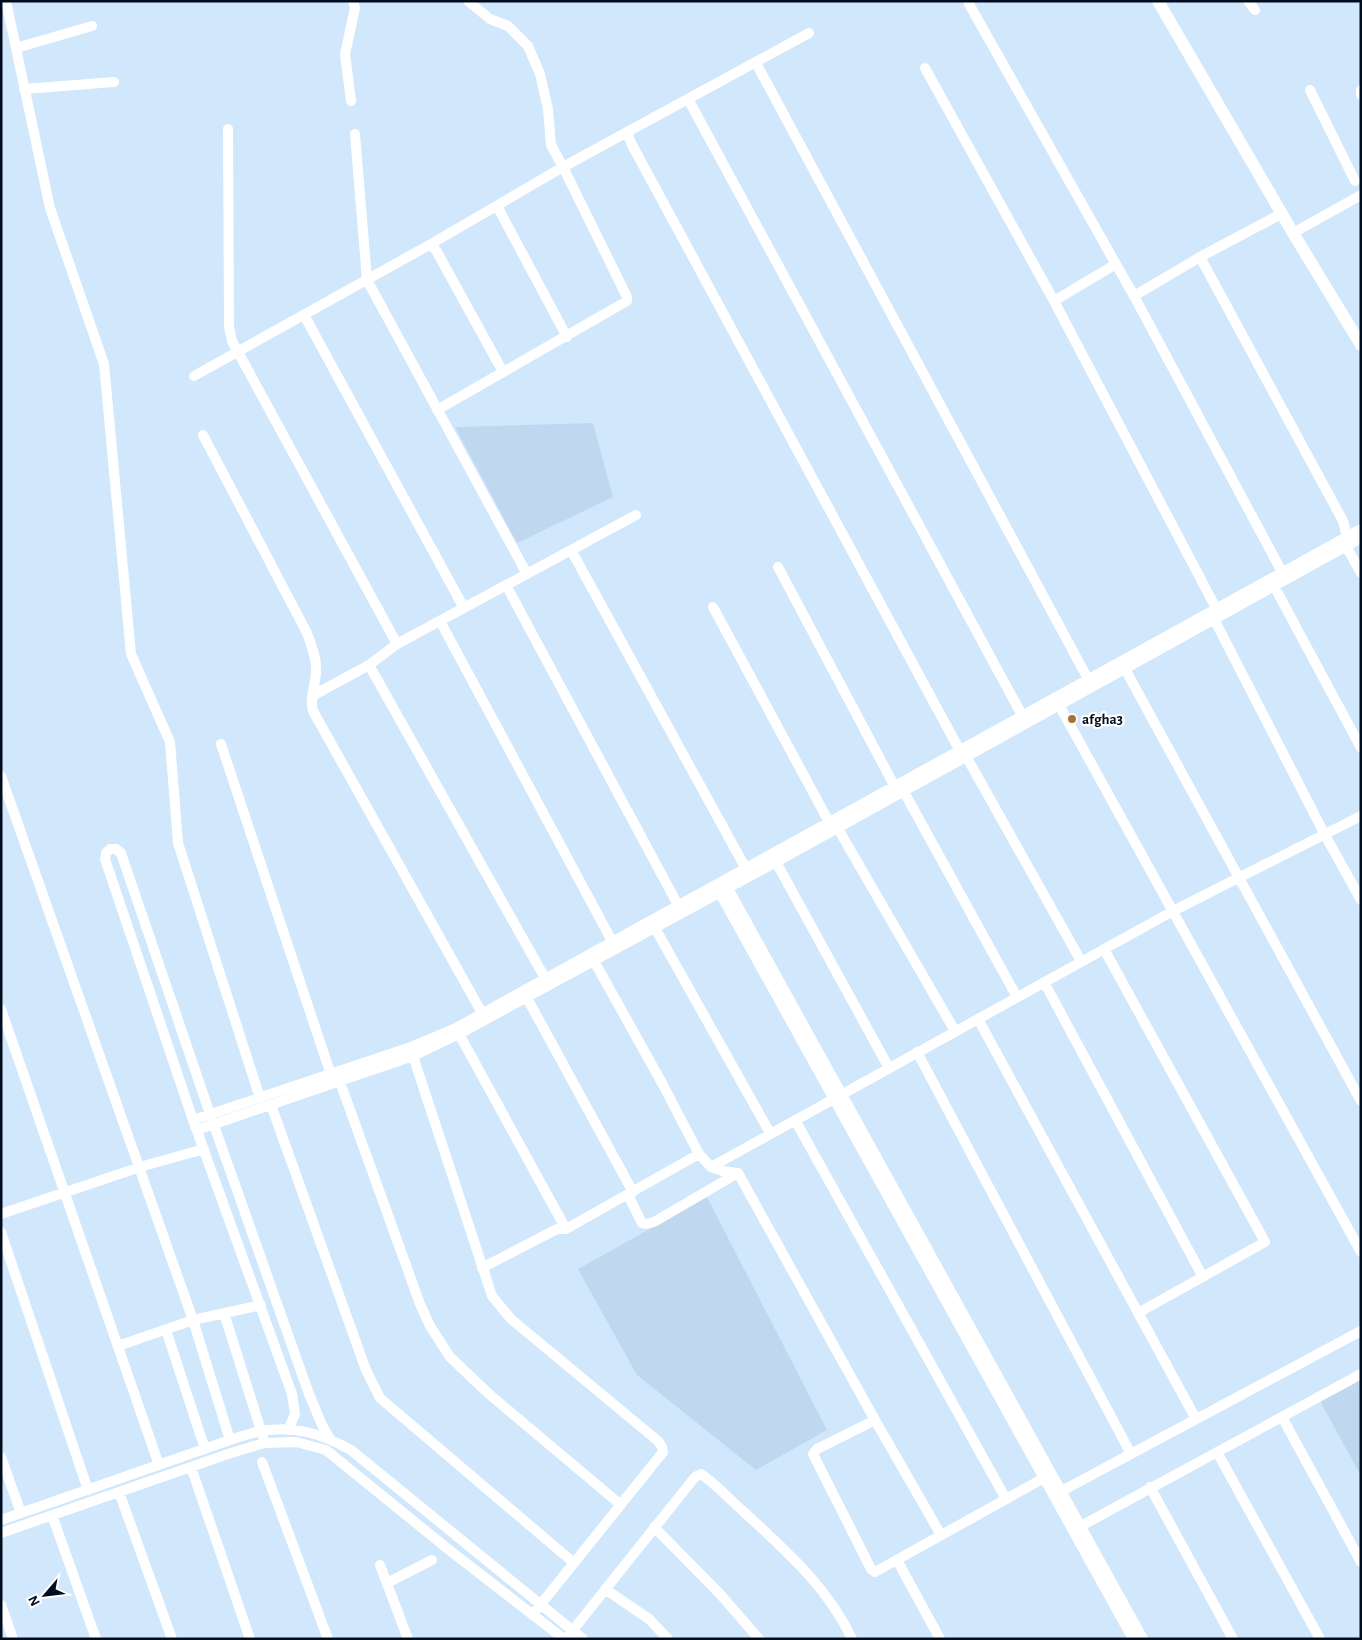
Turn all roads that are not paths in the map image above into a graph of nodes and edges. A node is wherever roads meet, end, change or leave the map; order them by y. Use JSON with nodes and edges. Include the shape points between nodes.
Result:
{"nodes":[{"id":1,"x":6,"y":1,"type":"edge"},
{"id":2,"x":353,"y":1,"type":"edge"},
{"id":3,"x":468,"y":1,"type":"edge"},
{"id":4,"x":1158,"y":1,"type":"edge"},
{"id":5,"x":1248,"y":1,"type":"edge"},
{"id":6,"x":969,"y":4,"type":"dead end"},
{"id":7,"x":1255,"y":10,"type":"dead end"},
{"id":8,"x":92,"y":26,"type":"dead end"},
{"id":9,"x":809,"y":33,"type":"dead end"},
{"id":10,"x":16,"y":48,"type":"junction"},
{"id":11,"x":756,"y":62,"type":"junction"},
{"id":12,"x":925,"y":68,"type":"dead end"},
{"id":13,"x":114,"y":82,"type":"dead end"},
{"id":14,"x":24,"y":89,"type":"junction"},
{"id":15,"x":1310,"y":90,"type":"dead end"},
{"id":16,"x":1361,"y":90,"type":"edge"},
{"id":17,"x":1361,"y":95,"type":"edge"},
{"id":18,"x":688,"y":99,"type":"junction"},
{"id":19,"x":351,"y":101,"type":"dead end"},
{"id":20,"x":228,"y":129,"type":"dead end"},
{"id":21,"x":627,"y":132,"type":"junction"},
{"id":22,"x":355,"y":134,"type":"dead end"},
{"id":23,"x":563,"y":167,"type":"junction"},
{"id":24,"x":1358,"y":179,"type":"edge"},
{"id":25,"x":1361,"y":193,"type":"edge"},
{"id":26,"x":497,"y":206,"type":"junction"},
{"id":27,"x":1281,"y":214,"type":"junction"},
{"id":28,"x":1292,"y":233,"type":"junction"},
{"id":29,"x":430,"y":244,"type":"junction"},
{"id":30,"x":1200,"y":257,"type":"junction"},
{"id":31,"x":1116,"y":264,"type":"junction"},
{"id":32,"x":367,"y":280,"type":"junction"},
{"id":33,"x":1134,"y":296,"type":"junction"},
{"id":34,"x":1054,"y":301,"type":"junction"},
{"id":35,"x":304,"y":315,"type":"junction"},
{"id":36,"x":567,"y":337,"type":"junction"},
{"id":37,"x":1361,"y":346,"type":"edge"},
{"id":38,"x":238,"y":352,"type":"junction"},
{"id":39,"x":503,"y":372,"type":"junction"},
{"id":40,"x":194,"y":376,"type":"dead end"},
{"id":41,"x":437,"y":410,"type":"junction"},
{"id":42,"x":203,"y":435,"type":"dead end"},
{"id":43,"x":636,"y":515,"type":"dead end"},
{"id":44,"x":1361,"y":529,"type":"edge"},
{"id":45,"x":1361,"y":538,"type":"edge"},
{"id":46,"x":1347,"y":541,"type":"junction"},
{"id":47,"x":571,"y":550,"type":"junction"},
{"id":48,"x":778,"y":566,"type":"dead end"},
{"id":49,"x":1282,"y":572,"type":"junction"},
{"id":50,"x":1361,"y":573,"type":"edge"},
{"id":51,"x":527,"y":574,"type":"junction"},
{"id":52,"x":506,"y":585,"type":"junction"},
{"id":53,"x":1274,"y":586,"type":"junction"},
{"id":54,"x":713,"y":607,"type":"dead end"},
{"id":55,"x":464,"y":608,"type":"junction"},
{"id":56,"x":1216,"y":608,"type":"junction"},
{"id":57,"x":1214,"y":620,"type":"junction"},
{"id":58,"x":440,"y":621,"type":"junction"},
{"id":59,"x":397,"y":644,"type":"junction"},
{"id":60,"x":1153,"y":648,"type":"junction"},
{"id":61,"x":369,"y":665,"type":"junction"},
{"id":62,"x":1125,"y":669,"type":"junction"},
{"id":63,"x":1088,"y":679,"type":"junction"},
{"id":64,"x":312,"y":696,"type":"junction"},
{"id":65,"x":1059,"y":705,"type":"junction"},
{"id":66,"x":1022,"y":714,"type":"junction"},
{"id":67,"x":221,"y":744,"type":"dead end"},
{"id":68,"x":1361,"y":748,"type":"edge"},
{"id":69,"x":962,"y":753,"type":"junction"},
{"id":70,"x":1,"y":776,"type":"edge"},
{"id":71,"x":899,"y":788,"type":"junction"},
{"id":72,"x":1361,"y":816,"type":"edge"},
{"id":73,"x":833,"y":824,"type":"junction"},
{"id":74,"x":1325,"y":835,"type":"junction"},
{"id":75,"x":776,"y":862,"type":"junction"},
{"id":76,"x":745,"y":867,"type":"junction"},
{"id":77,"x":1238,"y":877,"type":"junction"},
{"id":78,"x":722,"y":886,"type":"junction"},
{"id":79,"x":1361,"y":900,"type":"edge"},
{"id":80,"x":678,"y":905,"type":"junction"},
{"id":81,"x":1173,"y":911,"type":"junction"},
{"id":82,"x":655,"y":928,"type":"junction"},
{"id":83,"x":612,"y":941,"type":"junction"},
{"id":84,"x":1104,"y":949,"type":"junction"},
{"id":85,"x":594,"y":961,"type":"junction"},
{"id":86,"x":1082,"y":961,"type":"junction"},
{"id":87,"x":545,"y":978,"type":"junction"},
{"id":88,"x":1044,"y":982,"type":"junction"},
{"id":89,"x":1017,"y":997,"type":"junction"},
{"id":90,"x":527,"y":998,"type":"junction"},
{"id":91,"x":1,"y":1009,"type":"edge"},
{"id":92,"x":482,"y":1013,"type":"junction"},
{"id":93,"x":978,"y":1019,"type":"junction"},
{"id":94,"x":955,"y":1031,"type":"junction"},
{"id":95,"x":459,"y":1034,"type":"junction"},
{"id":96,"x":425,"y":1046,"type":"junction"},
{"id":97,"x":917,"y":1052,"type":"junction"},
{"id":98,"x":413,"y":1056,"type":"junction"},
{"id":99,"x":889,"y":1068,"type":"junction"},
{"id":100,"x":331,"y":1075,"type":"junction"},
{"id":101,"x":340,"y":1082,"type":"junction"},
{"id":102,"x":838,"y":1096,"type":"junction"},
{"id":103,"x":260,"y":1098,"type":"junction"},
{"id":104,"x":1361,"y":1101,"type":"edge"},
{"id":105,"x":271,"y":1105,"type":"junction"},
{"id":106,"x":210,"y":1114,"type":"junction"},
{"id":107,"x":193,"y":1120,"type":"junction"},
{"id":108,"x":794,"y":1120,"type":"junction"},
{"id":109,"x":214,"y":1124,"type":"junction"},
{"id":110,"x":197,"y":1130,"type":"junction"},
{"id":111,"x":770,"y":1133,"type":"junction"},
{"id":112,"x":204,"y":1149,"type":"junction"},
{"id":113,"x":699,"y":1154,"type":"junction"},
{"id":114,"x":711,"y":1167,"type":"junction"},
{"id":115,"x":140,"y":1168,"type":"junction"},
{"id":116,"x":738,"y":1174,"type":"junction"},
{"id":117,"x":65,"y":1192,"type":"junction"},
{"id":118,"x":630,"y":1194,"type":"junction"},
{"id":119,"x":1,"y":1214,"type":"edge"},
{"id":120,"x":566,"y":1229,"type":"junction"},
{"id":121,"x":1,"y":1232,"type":"edge"},
{"id":122,"x":1361,"y":1252,"type":"edge"},
{"id":123,"x":482,"y":1268,"type":"junction"},
{"id":124,"x":1203,"y":1277,"type":"junction"},
{"id":125,"x":262,"y":1306,"type":"junction"},
{"id":126,"x":224,"y":1313,"type":"junction"},
{"id":127,"x":1138,"y":1313,"type":"junction"},
{"id":128,"x":193,"y":1320,"type":"junction"},
{"id":129,"x":166,"y":1330,"type":"junction"},
{"id":130,"x":1361,"y":1330,"type":"edge"},
{"id":131,"x":118,"y":1346,"type":"junction"},
{"id":132,"x":1361,"y":1374,"type":"edge"},
{"id":133,"x":1282,"y":1417,"type":"junction"},
{"id":134,"x":1196,"y":1419,"type":"junction"},
{"id":135,"x":875,"y":1420,"type":"junction"},
{"id":136,"x":288,"y":1430,"type":"junction"},
{"id":137,"x":261,"y":1431,"type":"junction"},
{"id":138,"x":330,"y":1438,"type":"junction"},
{"id":139,"x":230,"y":1440,"type":"junction"},
{"id":140,"x":264,"y":1443,"type":"junction"},
{"id":141,"x":206,"y":1449,"type":"junction"},
{"id":142,"x":1217,"y":1452,"type":"junction"},
{"id":143,"x":1130,"y":1454,"type":"junction"},
{"id":144,"x":1,"y":1457,"type":"edge"},
{"id":145,"x":262,"y":1462,"type":"dead end"},
{"id":146,"x":159,"y":1465,"type":"junction"},
{"id":147,"x":191,"y":1467,"type":"junction"},
{"id":148,"x":1044,"y":1478,"type":"junction"},
{"id":149,"x":1150,"y":1487,"type":"junction"},
{"id":150,"x":88,"y":1490,"type":"junction"},
{"id":151,"x":119,"y":1492,"type":"junction"},
{"id":152,"x":1057,"y":1493,"type":"junction"},
{"id":153,"x":1006,"y":1499,"type":"junction"},
{"id":154,"x":620,"y":1505,"type":"junction"},
{"id":155,"x":21,"y":1513,"type":"junction"},
{"id":156,"x":52,"y":1515,"type":"junction"},
{"id":157,"x":1,"y":1520,"type":"edge"},
{"id":158,"x":1081,"y":1526,"type":"junction"},
{"id":159,"x":654,"y":1527,"type":"junction"},
{"id":160,"x":1,"y":1533,"type":"edge"},
{"id":161,"x":941,"y":1535,"type":"junction"},
{"id":162,"x":432,"y":1560,"type":"dead end"},
{"id":163,"x":897,"y":1560,"type":"junction"},
{"id":164,"x":1361,"y":1562,"type":"edge"},
{"id":165,"x":574,"y":1563,"type":"junction"},
{"id":166,"x":380,"y":1565,"type":"dead end"},
{"id":167,"x":387,"y":1583,"type":"junction"},
{"id":168,"x":605,"y":1590,"type":"junction"},
{"id":169,"x":541,"y":1604,"type":"junction"},
{"id":170,"x":1,"y":1605,"type":"edge"},
{"id":171,"x":533,"y":1614,"type":"junction"},
{"id":172,"x":568,"y":1636,"type":"edge"},
{"id":173,"x":13,"y":1639,"type":"edge"},
{"id":174,"x":96,"y":1639,"type":"edge"},
{"id":175,"x":172,"y":1639,"type":"edge"},
{"id":176,"x":250,"y":1639,"type":"edge"},
{"id":177,"x":328,"y":1639,"type":"edge"},
{"id":178,"x":408,"y":1639,"type":"edge"},
{"id":179,"x":584,"y":1639,"type":"edge"},
{"id":180,"x":668,"y":1639,"type":"edge"},
{"id":181,"x":759,"y":1639,"type":"edge"},
{"id":182,"x":852,"y":1639,"type":"edge"},
{"id":183,"x":940,"y":1639,"type":"edge"},
{"id":184,"x":1133,"y":1639,"type":"edge"},
{"id":185,"x":1143,"y":1639,"type":"edge"},
{"id":186,"x":1233,"y":1639,"type":"edge"},
{"id":187,"x":1320,"y":1639,"type":"edge"}],
"edges":[{"from":1,"to":10,"type":"street"},
{"from":2,"to":19,"type":"street","via":[[355,8],[345,54]]},
{"from":3,"to":23,"type":"street","via":[[490,19],[508,26],[528,46],[540,74],[551,145]]},
{"from":4,"to":27,"type":"main road"},
{"from":5,"to":7,"type":"street"},
{"from":6,"to":31,"type":"street"},
{"from":8,"to":10,"type":"street"},
{"from":9,"to":11,"type":"street"},
{"from":10,"to":14,"type":"street"},
{"from":11,"to":18,"type":"street"},
{"from":11,"to":63,"type":"street"},
{"from":12,"to":34,"type":"street"},
{"from":13,"to":14,"type":"street"},
{"from":14,"to":103,"type":"street","via":[[50,208],[104,364],[131,654],[170,742],[178,843]]},
{"from":15,"to":24,"type":"street"},
{"from":16,"to":17,"type":"street"},
{"from":18,"to":21,"type":"street"},
{"from":18,"to":66,"type":"street"},
{"from":20,"to":38,"type":"street","via":[[228,328]]},
{"from":21,"to":23,"type":"street"},
{"from":21,"to":69,"type":"street"},
{"from":22,"to":32,"type":"street"},
{"from":23,"to":26,"type":"street"},
{"from":23,"to":36,"type":"street","via":[[627,297],[623,304]]},
{"from":24,"to":25,"type":"street"},
{"from":25,"to":28,"type":"street"},
{"from":26,"to":29,"type":"street"},
{"from":26,"to":36,"type":"street"},
{"from":27,"to":28,"type":"main road"},
{"from":27,"to":30,"type":"street"},
{"from":28,"to":37,"type":"main road"},
{"from":29,"to":32,"type":"street"},
{"from":29,"to":39,"type":"street"},
{"from":30,"to":33,"type":"street"},
{"from":30,"to":46,"type":"street","via":[[1344,521]]},
{"from":31,"to":33,"type":"street"},
{"from":31,"to":34,"type":"street"},
{"from":32,"to":35,"type":"street"},
{"from":32,"to":41,"type":"street"},
{"from":33,"to":49,"type":"street"},
{"from":34,"to":56,"type":"street"},
{"from":35,"to":38,"type":"street"},
{"from":35,"to":55,"type":"street"},
{"from":36,"to":39,"type":"street"},
{"from":38,"to":40,"type":"street"},
{"from":38,"to":59,"type":"street"},
{"from":39,"to":41,"type":"street"},
{"from":41,"to":51,"type":"street"},
{"from":42,"to":64,"type":"street","via":[[307,633],[316,661]]},
{"from":43,"to":47,"type":"street"},
{"from":44,"to":46,"type":"street"},
{"from":45,"to":46,"type":"street"},
{"from":46,"to":49,"type":"street"},
{"from":46,"to":50,"type":"street"},
{"from":46,"to":53,"type":"street"},
{"from":47,"to":51,"type":"street"},
{"from":47,"to":76,"type":"street"},
{"from":48,"to":71,"type":"street"},
{"from":49,"to":56,"type":"street"},
{"from":51,"to":52,"type":"street"},
{"from":52,"to":55,"type":"street"},
{"from":52,"to":80,"type":"street"},
{"from":53,"to":57,"type":"street"},
{"from":53,"to":68,"type":"street"},
{"from":54,"to":73,"type":"street"},
{"from":55,"to":58,"type":"street"},
{"from":56,"to":60,"type":"street"},
{"from":57,"to":60,"type":"street"},
{"from":57,"to":74,"type":"street"},
{"from":58,"to":59,"type":"street"},
{"from":58,"to":83,"type":"street"},
{"from":59,"to":61,"type":"street"},
{"from":60,"to":62,"type":"street"},
{"from":60,"to":63,"type":"street"},
{"from":61,"to":64,"type":"street"},
{"from":61,"to":87,"type":"street"},
{"from":62,"to":65,"type":"street"},
{"from":62,"to":77,"type":"street"},
{"from":63,"to":66,"type":"street"},
{"from":64,"to":92,"type":"street","via":[[313,711]]},
{"from":65,"to":69,"type":"street"},
{"from":65,"to":81,"type":"street"},
{"from":66,"to":69,"type":"street"},
{"from":67,"to":100,"type":"street"},
{"from":69,"to":71,"type":"street"},
{"from":69,"to":86,"type":"street"},
{"from":70,"to":115,"type":"street"},
{"from":71,"to":73,"type":"street"},
{"from":71,"to":89,"type":"street"},
{"from":72,"to":74,"type":"street"},
{"from":73,"to":75,"type":"street"},
{"from":73,"to":76,"type":"street"},
{"from":73,"to":94,"type":"street"},
{"from":74,"to":77,"type":"street"},
{"from":74,"to":79,"type":"street"},
{"from":75,"to":78,"type":"street"},
{"from":75,"to":99,"type":"street"},
{"from":76,"to":78,"type":"street"},
{"from":77,"to":81,"type":"street"},
{"from":77,"to":104,"type":"street"},
{"from":78,"to":80,"type":"street"},
{"from":78,"to":82,"type":"street"},
{"from":78,"to":102,"type":"street"},
{"from":80,"to":83,"type":"street"},
{"from":81,"to":84,"type":"street"},
{"from":81,"to":122,"type":"street"},
{"from":82,"to":85,"type":"street"},
{"from":82,"to":111,"type":"street"},
{"from":83,"to":87,"type":"street"},
{"from":84,"to":86,"type":"street"},
{"from":84,"to":124,"type":"street","via":[[1264,1238],[1262,1244]]},
{"from":85,"to":90,"type":"street"},
{"from":85,"to":113,"type":"street"},
{"from":86,"to":88,"type":"street"},
{"from":87,"to":92,"type":"street"},
{"from":88,"to":89,"type":"street"},
{"from":88,"to":124,"type":"street"},
{"from":89,"to":93,"type":"street"},
{"from":90,"to":95,"type":"street"},
{"from":90,"to":118,"type":"street"},
{"from":91,"to":117,"type":"street"},
{"from":92,"to":96,"type":"street"},
{"from":93,"to":94,"type":"street"},
{"from":93,"to":127,"type":"street"},
{"from":94,"to":97,"type":"street"},
{"from":95,"to":96,"type":"street"},
{"from":95,"to":120,"type":"street"},
{"from":96,"to":98,"type":"street"},
{"from":96,"to":100,"type":"street"},
{"from":97,"to":99,"type":"street"},
{"from":97,"to":143,"type":"street"},
{"from":98,"to":101,"type":"street"},
{"from":98,"to":123,"type":"street"},
{"from":99,"to":102,"type":"street"},
{"from":100,"to":103,"type":"street"},
{"from":101,"to":105,"type":"street"},
{"from":101,"to":154,"type":"street","via":[[420,1304],[450,1357]]},
{"from":102,"to":108,"type":"street"},
{"from":102,"to":148,"type":"street"},
{"from":102,"to":152,"type":"street"},
{"from":103,"to":106,"type":"street"},
{"from":105,"to":109,"type":"street"},
{"from":105,"to":165,"type":"street","via":[[366,1370],[380,1398]]},
{"from":106,"to":107,"type":"street"},
{"from":106,"to":107,"type":"street","via":[[121,853],[110,849],[105,859]]},
{"from":106,"to":109,"type":"street"},
{"from":107,"to":110,"type":"street"},
{"from":108,"to":111,"type":"street"},
{"from":108,"to":153,"type":"street"},
{"from":109,"to":110,"type":"street"},
{"from":109,"to":138,"type":"street","via":[[309,1394]]},
{"from":110,"to":112,"type":"street"},
{"from":111,"to":114,"type":"street"},
{"from":112,"to":115,"type":"street"},
{"from":112,"to":125,"type":"street"},
{"from":113,"to":114,"type":"street"},
{"from":113,"to":118,"type":"street"},
{"from":114,"to":116,"type":"street"},
{"from":115,"to":117,"type":"street"},
{"from":115,"to":128,"type":"street"},
{"from":116,"to":118,"type":"street","via":[[646,1224],[642,1222]]},
{"from":116,"to":135,"type":"street"},
{"from":117,"to":119,"type":"street"},
{"from":117,"to":131,"type":"street"},
{"from":118,"to":120,"type":"street"},
{"from":120,"to":123,"type":"street","via":[[557,1230]]},
{"from":121,"to":150,"type":"street"},
{"from":123,"to":154,"type":"street","via":[[492,1296],[510,1319],[662,1447],[663,1452]]},
{"from":124,"to":127,"type":"street"},
{"from":125,"to":126,"type":"street"},
{"from":125,"to":136,"type":"street","via":[[292,1394],[295,1414]]},
{"from":126,"to":128,"type":"street"},
{"from":126,"to":137,"type":"street"},
{"from":127,"to":134,"type":"street"},
{"from":128,"to":129,"type":"street"},
{"from":128,"to":139,"type":"street"},
{"from":129,"to":131,"type":"street"},
{"from":129,"to":141,"type":"street"},
{"from":130,"to":134,"type":"street"},
{"from":131,"to":146,"type":"street"},
{"from":132,"to":133,"type":"street"},
{"from":133,"to":142,"type":"street"},
{"from":133,"to":164,"type":"street"},
{"from":134,"to":143,"type":"street"},
{"from":135,"to":161,"type":"street"},
{"from":135,"to":163,"type":"street","via":[[813,1454],[871,1569],[875,1572]]},
{"from":136,"to":137,"type":"street"},
{"from":136,"to":138,"type":"street","via":[[298,1429]]},
{"from":137,"to":139,"type":"street"},
{"from":137,"to":140,"type":"street"},
{"from":138,"to":169,"type":"street","via":[[351,1450]]},
{"from":139,"to":141,"type":"street"},
{"from":140,"to":147,"type":"street"},
{"from":140,"to":171,"type":"street","via":[[296,1442],[326,1450]]},
{"from":141,"to":146,"type":"street"},
{"from":142,"to":149,"type":"street"},
{"from":142,"to":187,"type":"street"},
{"from":143,"to":152,"type":"street"},
{"from":144,"to":155,"type":"street"},
{"from":145,"to":177,"type":"street"},
{"from":146,"to":150,"type":"street"},
{"from":147,"to":151,"type":"street"},
{"from":147,"to":176,"type":"street"},
{"from":148,"to":152,"type":"street"},
{"from":148,"to":153,"type":"street"},
{"from":149,"to":158,"type":"street"},
{"from":149,"to":186,"type":"street"},
{"from":150,"to":155,"type":"street"},
{"from":151,"to":156,"type":"street"},
{"from":151,"to":175,"type":"street"},
{"from":152,"to":158,"type":"street"},
{"from":152,"to":184,"type":"street"},
{"from":153,"to":161,"type":"street"},
{"from":154,"to":165,"type":"street"},
{"from":155,"to":157,"type":"street"},
{"from":156,"to":160,"type":"street"},
{"from":156,"to":174,"type":"street"},
{"from":158,"to":185,"type":"street"},
{"from":159,"to":168,"type":"street"},
{"from":159,"to":181,"type":"street"},
{"from":159,"to":182,"type":"street","via":[[695,1476],[701,1474],[790,1554],[826,1595]]},
{"from":161,"to":163,"type":"street"},
{"from":162,"to":167,"type":"street"},
{"from":163,"to":183,"type":"street"},
{"from":165,"to":169,"type":"street"},
{"from":166,"to":167,"type":"street"},
{"from":167,"to":178,"type":"street"},
{"from":168,"to":172,"type":"street"},
{"from":168,"to":180,"type":"street","via":[[649,1619]]},
{"from":169,"to":171,"type":"street"},
{"from":169,"to":172,"type":"street"},
{"from":170,"to":173,"type":"street"},
{"from":171,"to":172,"type":"street"},
{"from":172,"to":179,"type":"street"}]}
